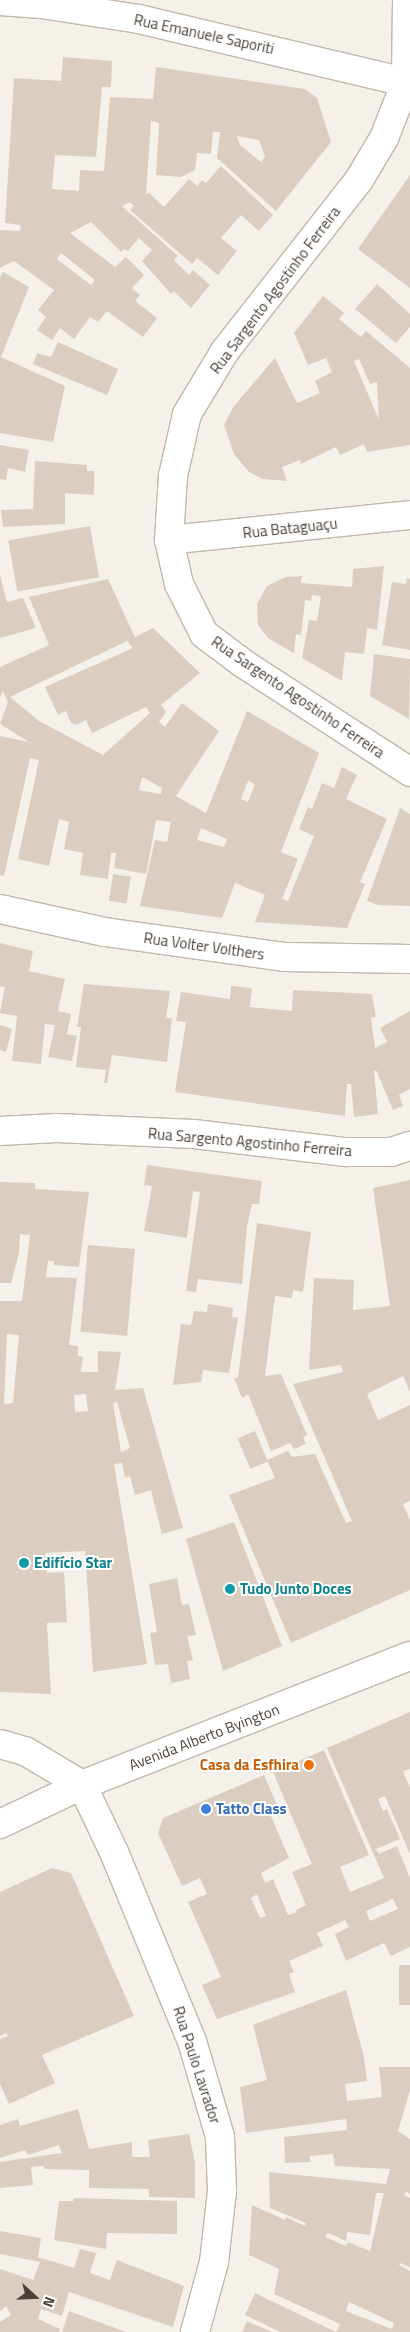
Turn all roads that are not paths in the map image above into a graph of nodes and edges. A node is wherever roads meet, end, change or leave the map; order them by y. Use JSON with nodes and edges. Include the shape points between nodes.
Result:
{"nodes":[{"id":1,"x":407,"y":0,"type":"edge"},
{"id":2,"x":0,"y":1,"type":"edge"},
{"id":3,"x":406,"y":82,"type":"junction"},
{"id":4,"x":410,"y":515,"type":"edge"},
{"id":5,"x":169,"y":540,"type":"junction"},
{"id":6,"x":410,"y":772,"type":"edge"},
{"id":7,"x":0,"y":909,"type":"edge"},
{"id":8,"x":410,"y":959,"type":"edge"},
{"id":9,"x":0,"y":1131,"type":"edge"},
{"id":10,"x":410,"y":1146,"type":"edge"},
{"id":11,"x":410,"y":1656,"type":"edge"},
{"id":12,"x":0,"y":1744,"type":"edge"},
{"id":13,"x":82,"y":1785,"type":"junction"},
{"id":14,"x":0,"y":1824,"type":"edge"},
{"id":15,"x":195,"y":2332,"type":"edge"}],
"edges":[{"from":1,"to":3,"type":"street","name":"Rua Sargento Agostinho Ferreira"},
{"from":2,"to":3,"type":"street","name":"Rua Emanuele Saporiti","via":[[139,19]]},
{"from":3,"to":5,"type":"street","name":"Rua Sargento Agostinho Ferreira","via":[[384,138],[359,180],[225,351],[187,414],[173,476]]},
{"from":4,"to":5,"type":"street","name":"Rua Bataguaçu"},
{"from":5,"to":6,"type":"street","name":"Rua Sargento Agostinho Ferreira","via":[[178,584],[204,634],[244,664]]},
{"from":7,"to":8,"type":"street","name":"Rua Volter Volthers","via":[[105,932],[285,957]]},
{"from":9,"to":10,"type":"street","name":"Rua Sargento Agostinho Ferreira","via":[[56,1128],[194,1134],[346,1152],[391,1152]]},
{"from":11,"to":13,"type":"street","name":"Avenida Alberto Byington"},
{"from":12,"to":13,"type":"street","via":[[25,1751]]},
{"from":13,"to":14,"type":"street","name":"Avenida Alberto Byington"},
{"from":13,"to":15,"type":"street","name":"Rua Paulo Lavrador","via":[[114,1852],[192,2041],[220,2137],[222,2191],[214,2262]]}]}
